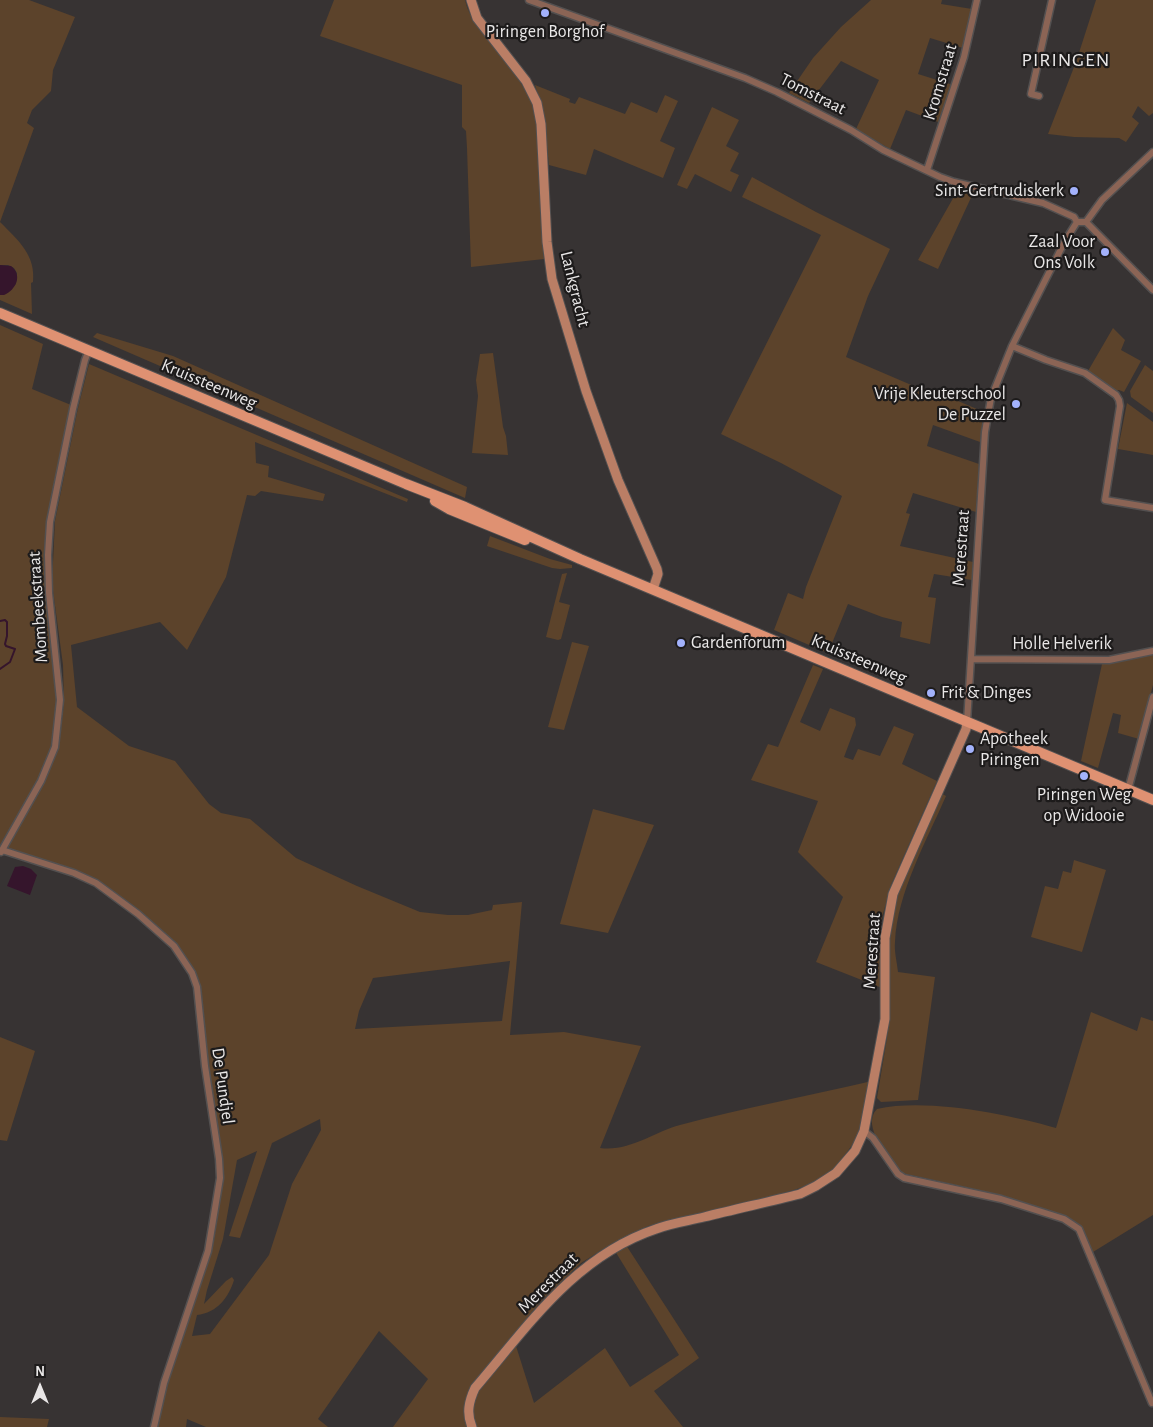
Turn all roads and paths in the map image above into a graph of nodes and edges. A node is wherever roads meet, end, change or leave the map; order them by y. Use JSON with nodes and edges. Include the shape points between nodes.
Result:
{"nodes":[{"id":1,"x":471,"y":0,"type":"edge"},
{"id":2,"x":529,"y":0,"type":"edge"},
{"id":3,"x":977,"y":0,"type":"edge"},
{"id":4,"x":1052,"y":0,"type":"edge"},
{"id":5,"x":1039,"y":96,"type":"dead end"},
{"id":6,"x":1153,"y":152,"type":"edge"},
{"id":7,"x":927,"y":170,"type":"junction"},
{"id":8,"x":1077,"y":222,"type":"junction"},
{"id":9,"x":1086,"y":222,"type":"junction"},
{"id":10,"x":1153,"y":290,"type":"edge"},
{"id":11,"x":0,"y":313,"type":"edge"},
{"id":12,"x":1012,"y":346,"type":"junction"},
{"id":13,"x":89,"y":350,"type":"junction"},
{"id":14,"x":1153,"y":508,"type":"edge"},
{"id":15,"x":653,"y":589,"type":"junction"},
{"id":16,"x":1153,"y":651,"type":"edge"},
{"id":17,"x":970,"y":659,"type":"junction"},
{"id":18,"x":1153,"y":697,"type":"edge"},
{"id":19,"x":967,"y":722,"type":"junction"},
{"id":20,"x":1128,"y":790,"type":"junction"},
{"id":21,"x":1153,"y":800,"type":"edge"},
{"id":22,"x":1,"y":852,"type":"edge"},
{"id":23,"x":864,"y":1130,"type":"junction"},
{"id":24,"x":1152,"y":1403,"type":"edge"},
{"id":25,"x":154,"y":1427,"type":"edge"},
{"id":26,"x":472,"y":1427,"type":"edge"}],
"edges":[{"from":1,"to":15,"type":"street","name":"Lankgracht","via":[[477,18],[526,81],[537,103],[552,279],[586,391],[618,480],[658,570]]},
{"from":2,"to":7,"type":"street","name":"Tomstraat","via":[[745,78]]},
{"from":3,"to":7,"type":"street","name":"Kromstraat","via":[[964,57]]},
{"from":4,"to":5,"type":"street","via":[[1031,94]]},
{"from":6,"to":9,"type":"street","via":[[1102,200]]},
{"from":7,"to":8,"type":"street","name":"Tomstraat","via":[[954,182],[1044,202],[1074,217]]},
{"from":8,"to":9,"type":"street"},
{"from":8,"to":12,"type":"street","name":"Merestraat"},
{"from":9,"to":10,"type":"street"},
{"from":11,"to":13,"type":"main road","name":"Kruissteenweg"},
{"from":12,"to":14,"type":"street","via":[[1085,373],[1116,395],[1120,406],[1105,500]]},
{"from":12,"to":17,"type":"street","name":"Merestraat","via":[[992,398],[985,432]]},
{"from":13,"to":15,"type":"main road","name":"Kruissteenweg"},
{"from":13,"to":22,"type":"street","name":"Mombeekstraat","via":[[73,409],[50,522],[49,594],[60,700],[55,747],[41,780]]},
{"from":15,"to":19,"type":"main road","name":"Kruissteenweg"},
{"from":16,"to":17,"type":"street","name":"Holle Helverik","via":[[1109,660]]},
{"from":17,"to":19,"type":"street","name":"Merestraat"},
{"from":18,"to":20,"type":"street"},
{"from":19,"to":20,"type":"main road","name":"Kruissteenweg"},
{"from":19,"to":23,"type":"street","name":"Merestraat","via":[[893,894],[885,938],[885,1019]]},
{"from":20,"to":21,"type":"main road","name":"Kruissteenweg"},
{"from":22,"to":25,"type":"street","name":"De Pundjel","via":[[74,872],[96,883],[174,946],[192,973],[199,997],[204,1066],[220,1178],[208,1251],[164,1383]]},
{"from":23,"to":24,"type":"street","via":[[904,1178],[1001,1199],[1064,1219],[1079,1229]]},
{"from":23,"to":26,"type":"street","name":"Merestraat","via":[[855,1150],[836,1173],[800,1194],[655,1229],[624,1242],[584,1267],[548,1302],[475,1388],[469,1405]]}]}
